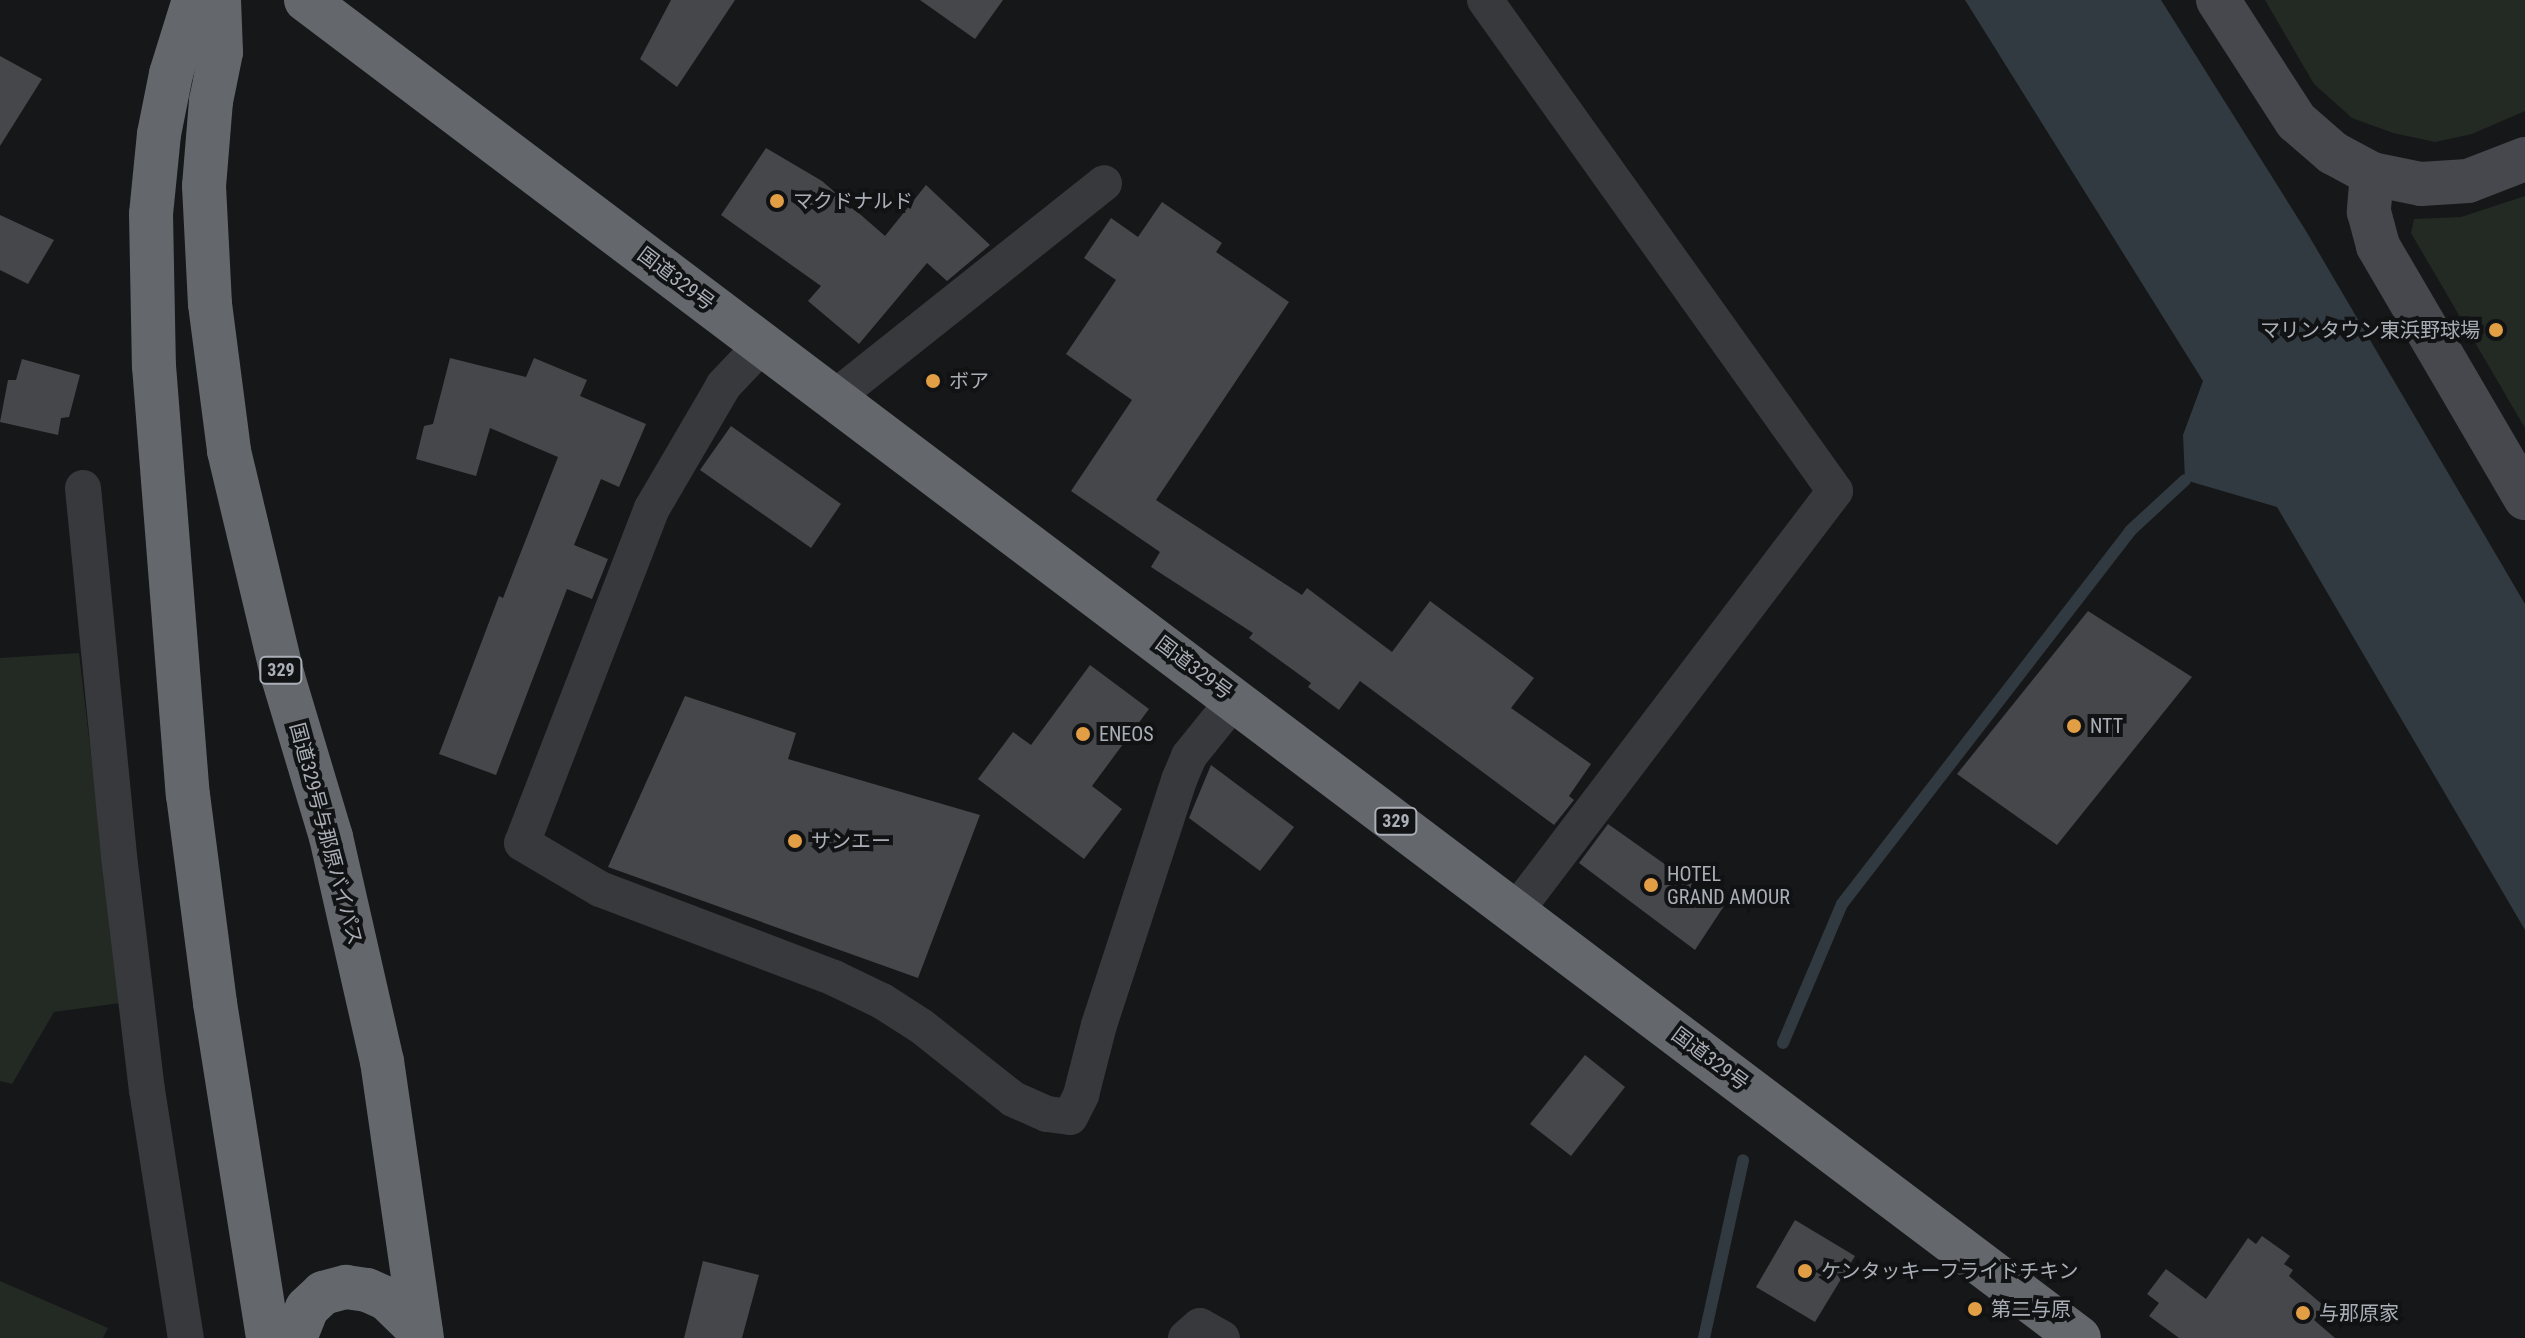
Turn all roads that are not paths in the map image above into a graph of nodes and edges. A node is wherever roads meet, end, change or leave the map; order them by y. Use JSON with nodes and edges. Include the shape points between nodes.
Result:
{"nodes":[{"id":1,"x":194,"y":0,"type":"edge"},
{"id":2,"x":219,"y":0,"type":"edge"},
{"id":3,"x":306,"y":0,"type":"edge"},
{"id":4,"x":1485,"y":0,"type":"edge"},
{"id":5,"x":2218,"y":0,"type":"edge"},
{"id":6,"x":2525,"y":159,"type":"edge"},
{"id":7,"x":2372,"y":174,"type":"junction"},
{"id":8,"x":1104,"y":183,"type":"dead end"},
{"id":9,"x":763,"y":344,"type":"junction"},
{"id":10,"x":834,"y":398,"type":"junction"},
{"id":11,"x":83,"y":488,"type":"dead end"},
{"id":12,"x":2525,"y":498,"type":"edge"},
{"id":13,"x":1235,"y":699,"type":"junction"},
{"id":14,"x":1515,"y":912,"type":"junction"},
{"id":15,"x":422,"y":1335,"type":"edge"},
{"id":16,"x":186,"y":1338,"type":"edge"},
{"id":17,"x":268,"y":1338,"type":"edge"},
{"id":18,"x":295,"y":1338,"type":"edge"},
{"id":19,"x":1186,"y":1338,"type":"edge"},
{"id":20,"x":1222,"y":1338,"type":"edge"},
{"id":21,"x":2079,"y":1338,"type":"edge"}],
"edges":[{"from":1,"to":17,"type":"highway","via":[[159,134],[151,214],[154,366],[188,795]]},
{"from":2,"to":15,"type":"highway","name":"国道329号与那原バイパス","number":"329","via":[[221,52],[204,186],[210,304],[229,451],[283,677],[331,837],[382,1061]]},
{"from":3,"to":9,"type":"highway","name":"国道329号","number":"329"},
{"from":4,"to":14,"type":"street","via":[[1835,491]]},
{"from":5,"to":7,"type":"street","via":[[2296,121],[2333,153]]},
{"from":6,"to":7,"type":"street","via":[[2468,181],[2421,184]]},
{"from":7,"to":12,"type":"street","via":[[2369,212],[2378,246]]},
{"from":8,"to":10,"type":"street"},
{"from":9,"to":10,"type":"highway","name":"国道329号","number":"329"},
{"from":9,"to":13,"type":"street","via":[[724,385],[652,508],[522,843],[600,889],[882,1001],[1013,1099],[1047,1114],[1070,1117],[1179,780],[1189,756]]},
{"from":10,"to":13,"type":"highway","name":"国道329号","number":"329"},
{"from":11,"to":16,"type":"street","via":[[145,1074]]},
{"from":13,"to":14,"type":"highway","name":"国道329号","number":"329"},
{"from":14,"to":21,"type":"highway","name":"国道329号","number":"329"},
{"from":15,"to":18,"type":"highway","via":[[387,1299],[346,1287],[323,1293],[307,1308]]},
{"from":19,"to":20,"type":"street","via":[[1200,1326]]}]}
